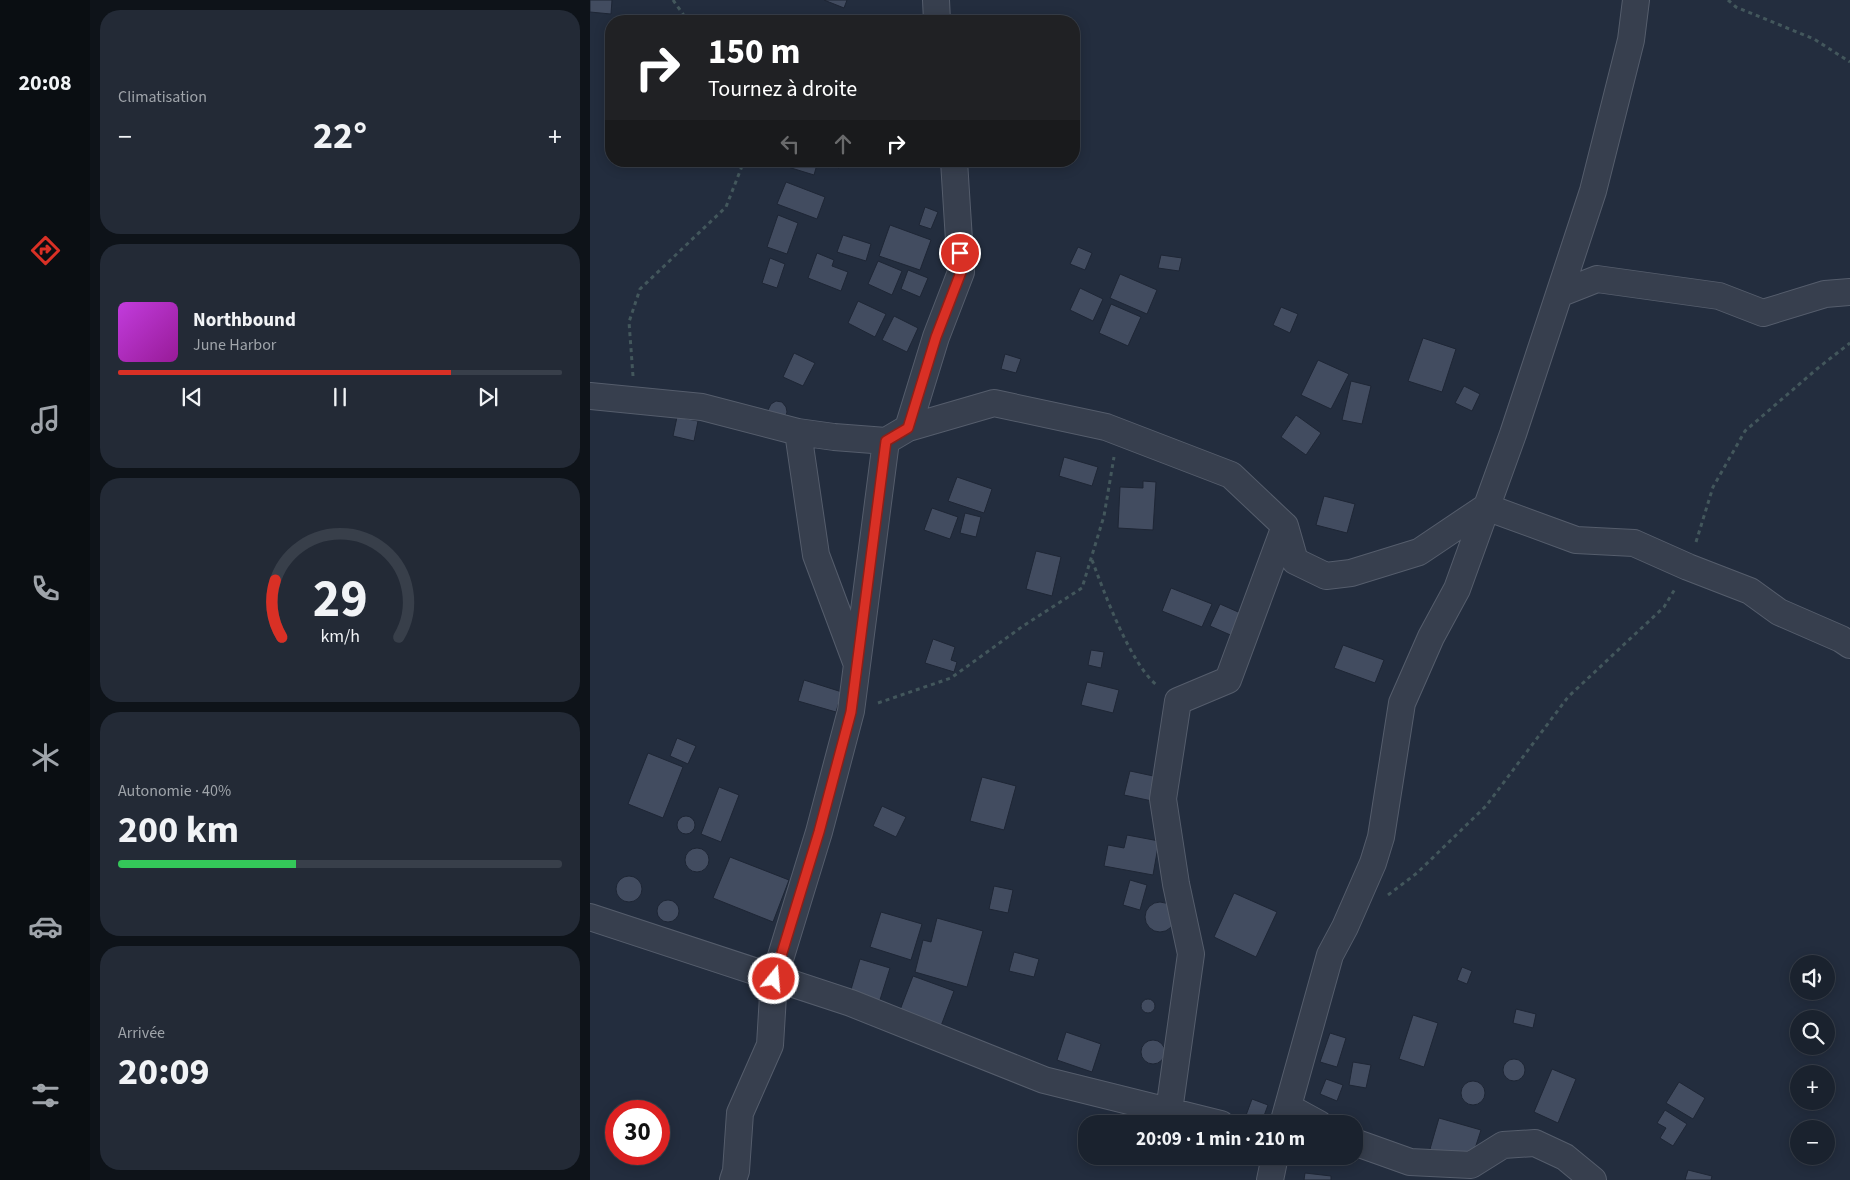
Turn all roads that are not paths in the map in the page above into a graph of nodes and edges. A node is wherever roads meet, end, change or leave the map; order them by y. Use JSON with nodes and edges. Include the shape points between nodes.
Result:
{"nodes":[{"id":1,"x":936,"y":0,"type":"edge"},
{"id":2,"x":1636,"y":0,"type":"edge"},
{"id":3,"x":937,"y":15,"type":"edge"},
{"id":4,"x":954,"y":167,"type":"edge"},
{"id":5,"x":1850,"y":292,"type":"edge"},
{"id":6,"x":1559,"y":294,"type":"junction"},
{"id":7,"x":590,"y":396,"type":"edge"},
{"id":8,"x":908,"y":428,"type":"junction"},
{"id":9,"x":798,"y":432,"type":"junction"},
{"id":10,"x":886,"y":441,"type":"junction"},
{"id":11,"x":1486,"y":507,"type":"junction"},
{"id":12,"x":1285,"y":526,"type":"junction"},
{"id":13,"x":1850,"y":645,"type":"edge"},
{"id":14,"x":858,"y":668,"type":"junction"},
{"id":15,"x":590,"y":917,"type":"edge"},
{"id":16,"x":774,"y":979,"type":"junction"},
{"id":17,"x":1169,"y":1111,"type":"junction"},
{"id":18,"x":1185,"y":1115,"type":"edge"},
{"id":19,"x":1285,"y":1115,"type":"edge"},
{"id":20,"x":1363,"y":1145,"type":"edge"},
{"id":21,"x":1273,"y":1165,"type":"edge"},
{"id":22,"x":733,"y":1180,"type":"edge"},
{"id":23,"x":1270,"y":1180,"type":"edge"},
{"id":24,"x":1593,"y":1180,"type":"edge"}],
"edges":[{"from":1,"to":3,"type":"street"},
{"from":2,"to":6,"type":"street","via":[[1632,40],[1609,135]]},
{"from":4,"to":8,"type":"street","via":[[961,272],[936,337]]},
{"from":5,"to":6,"type":"street","via":[[1825,294],[1763,313],[1719,296],[1597,279]]},
{"from":6,"to":11,"type":"street"},
{"from":7,"to":9,"type":"street","via":[[702,407]]},
{"from":8,"to":10,"type":"street"},
{"from":8,"to":12,"type":"street","via":[[994,403],[1106,427],[1231,474]]},
{"from":9,"to":10,"type":"street"},
{"from":9,"to":14,"type":"street","via":[[816,555]]},
{"from":10,"to":14,"type":"street"},
{"from":11,"to":12,"type":"street","via":[[1419,552],[1351,573],[1326,576],[1295,560]]},
{"from":11,"to":13,"type":"street","via":[[1576,540],[1634,543],[1750,591],[1779,612]]},
{"from":11,"to":19,"type":"street","via":[[1457,589],[1430,637],[1402,703],[1381,837],[1373,863],[1330,954]]},
{"from":12,"to":17,"type":"street","via":[[1228,680],[1178,701],[1163,799],[1191,954]]},
{"from":14,"to":16,"type":"street","via":[[851,712],[819,832]]},
{"from":15,"to":16,"type":"street"},
{"from":16,"to":17,"type":"street","via":[[851,1003],[1044,1080]]},
{"from":16,"to":22,"type":"street","via":[[770,1045],[740,1113]]},
{"from":17,"to":18,"type":"street"},
{"from":20,"to":24,"type":"street","via":[[1410,1162],[1471,1165],[1503,1145],[1535,1143],[1565,1156]]},
{"from":21,"to":23,"type":"street"}]}
